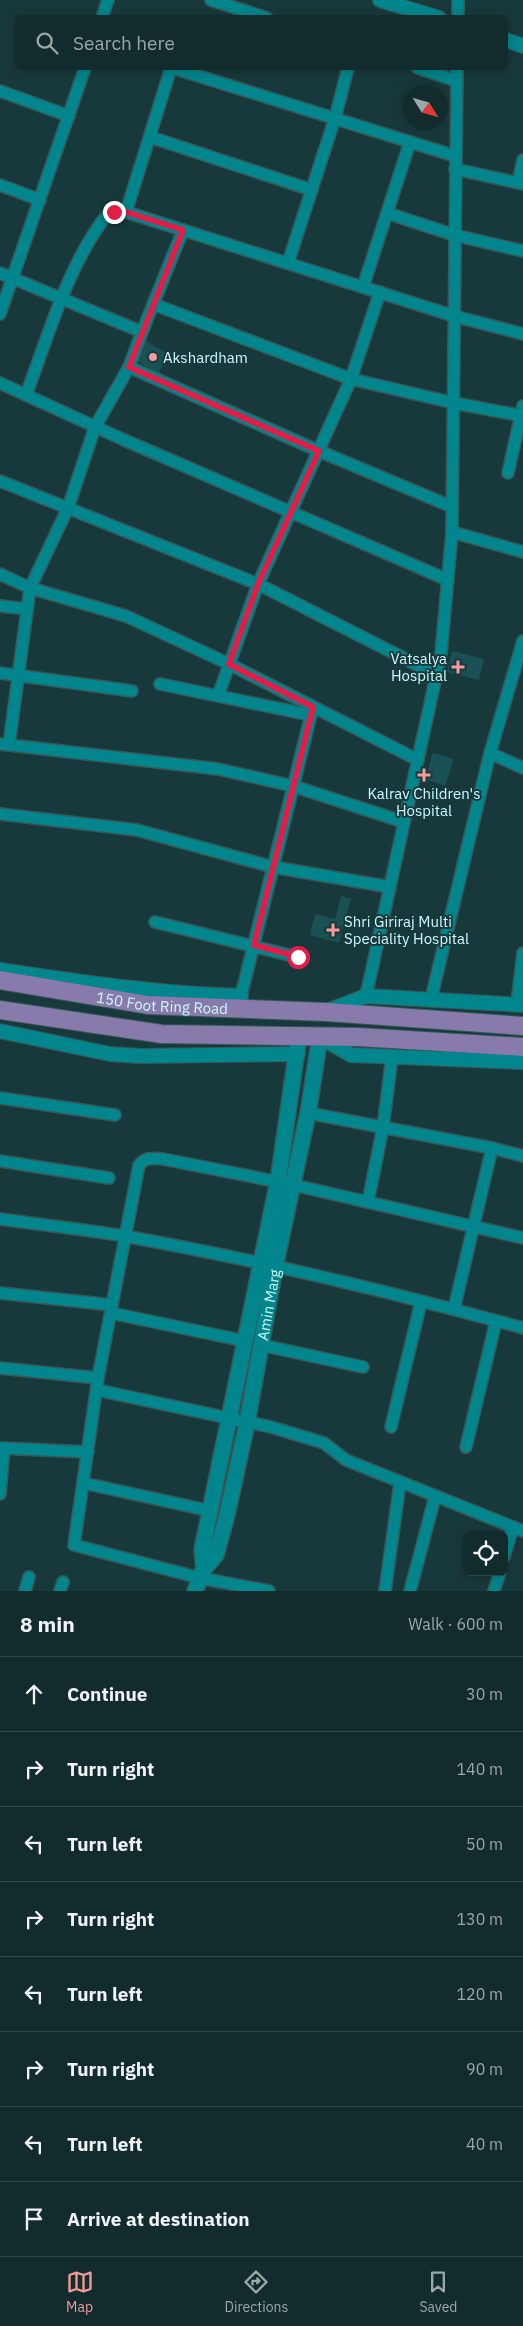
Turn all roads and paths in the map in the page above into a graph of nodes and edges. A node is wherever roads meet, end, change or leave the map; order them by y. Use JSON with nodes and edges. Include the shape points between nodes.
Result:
{"nodes":[{"id":1,"x":108,"y":0,"type":"edge"},
{"id":2,"x":211,"y":0,"type":"edge"},
{"id":3,"x":380,"y":0,"type":"edge"},
{"id":4,"x":458,"y":0,"type":"edge"},
{"id":5,"x":103,"y":15,"type":"edge"},
{"id":6,"x":258,"y":15,"type":"edge"},
{"id":7,"x":429,"y":15,"type":"edge"},
{"id":8,"x":458,"y":15,"type":"edge"},
{"id":9,"x":508,"y":41,"type":"edge"},
{"id":10,"x":523,"y":46,"type":"edge"},
{"id":11,"x":84,"y":70,"type":"edge"},
{"id":12,"x":171,"y":70,"type":"edge"},
{"id":13,"x":179,"y":70,"type":"edge"},
{"id":14,"x":347,"y":70,"type":"edge"},
{"id":15,"x":424,"y":70,"type":"edge"},
{"id":16,"x":457,"y":70,"type":"edge"},
{"id":17,"x":457,"y":81,"type":"junction"},
{"id":18,"x":0,"y":91,"type":"edge"},
{"id":19,"x":69,"y":116,"type":"junction"},
{"id":20,"x":335,"y":118,"type":"junction"},
{"id":21,"x":150,"y":137,"type":"junction"},
{"id":22,"x":410,"y":142,"type":"junction"},
{"id":23,"x":455,"y":156,"type":"junction"},
{"id":24,"x":523,"y":160,"type":"edge"},
{"id":25,"x":455,"y":169,"type":"junction"},
{"id":26,"x":520,"y":183,"type":"edge"},
{"id":27,"x":0,"y":185,"type":"edge"},
{"id":28,"x":312,"y":190,"type":"junction"},
{"id":29,"x":40,"y":200,"type":"junction"},
{"id":30,"x":126,"y":212,"type":"junction"},
{"id":31,"x":387,"y":213,"type":"junction"},
{"id":32,"x":183,"y":230,"type":"junction"},
{"id":33,"x":454,"y":236,"type":"junction"},
{"id":34,"x":523,"y":251,"type":"edge"},
{"id":35,"x":288,"y":263,"type":"junction"},
{"id":36,"x":0,"y":273,"type":"edge"},
{"id":37,"x":13,"y":279,"type":"junction"},
{"id":38,"x":363,"y":287,"type":"junction"},
{"id":39,"x":380,"y":292,"type":"junction"},
{"id":40,"x":62,"y":299,"type":"junction"},
{"id":41,"x":153,"y":304,"type":"junction"},
{"id":42,"x":0,"y":314,"type":"edge"},
{"id":43,"x":454,"y":316,"type":"junction"},
{"id":44,"x":142,"y":332,"type":"junction"},
{"id":45,"x":523,"y":334,"type":"edge"},
{"id":46,"x":129,"y":367,"type":"junction"},
{"id":47,"x":351,"y":379,"type":"junction"},
{"id":48,"x":0,"y":383,"type":"edge"},
{"id":49,"x":26,"y":395,"type":"junction"},
{"id":50,"x":454,"y":403,"type":"junction"},
{"id":51,"x":522,"y":413,"type":"edge"},
{"id":52,"x":95,"y":427,"type":"junction"},
{"id":53,"x":319,"y":451,"type":"junction"},
{"id":54,"x":508,"y":473,"type":"dead end"},
{"id":55,"x":0,"y":482,"type":"edge"},
{"id":56,"x":450,"y":506,"type":"junction"},
{"id":57,"x":68,"y":508,"type":"junction"},
{"id":58,"x":292,"y":510,"type":"junction"},
{"id":59,"x":452,"y":532,"type":"junction"},
{"id":60,"x":523,"y":552,"type":"edge"},
{"id":61,"x":0,"y":574,"type":"edge"},
{"id":62,"x":448,"y":580,"type":"junction"},
{"id":63,"x":258,"y":584,"type":"junction"},
{"id":64,"x":30,"y":588,"type":"junction"},
{"id":65,"x":0,"y":606,"type":"edge"},
{"id":66,"x":28,"y":609,"type":"junction"},
{"id":67,"x":523,"y":641,"type":"edge"},
{"id":68,"x":229,"y":664,"type":"junction"},
{"id":69,"x":0,"y":673,"type":"edge"},
{"id":70,"x":19,"y":674,"type":"junction"},
{"id":71,"x":437,"y":675,"type":"junction"},
{"id":72,"x":160,"y":684,"type":"dead end"},
{"id":73,"x":132,"y":691,"type":"dead end"},
{"id":74,"x":218,"y":696,"type":"junction"},
{"id":75,"x":312,"y":711,"type":"junction"},
{"id":76,"x":5,"y":744,"type":"edge"},
{"id":77,"x":490,"y":753,"type":"junction"},
{"id":78,"x":418,"y":760,"type":"junction"},
{"id":79,"x":523,"y":768,"type":"edge"},
{"id":80,"x":293,"y":786,"type":"junction"},
{"id":81,"x":0,"y":814,"type":"edge"},
{"id":82,"x":404,"y":822,"type":"junction"},
{"id":83,"x":273,"y":867,"type":"junction"},
{"id":84,"x":390,"y":887,"type":"junction"},
{"id":85,"x":155,"y":922,"type":"dead end"},
{"id":86,"x":254,"y":945,"type":"junction"},
{"id":87,"x":523,"y":953,"type":"edge"},
{"id":88,"x":298,"y":957,"type":"dead end"},
{"id":89,"x":0,"y":970,"type":"edge"},
{"id":90,"x":0,"y":980,"type":"edge"},
{"id":91,"x":366,"y":996,"type":"junction"},
{"id":92,"x":431,"y":999,"type":"junction"},
{"id":93,"x":239,"y":1002,"type":"junction"},
{"id":94,"x":520,"y":1004,"type":"edge"},
{"id":95,"x":0,"y":1010,"type":"edge"},
{"id":96,"x":326,"y":1012,"type":"junction"},
{"id":97,"x":523,"y":1026,"type":"edge"},
{"id":98,"x":0,"y":1031,"type":"edge"},
{"id":99,"x":320,"y":1037,"type":"junction"},
{"id":100,"x":299,"y":1045,"type":"junction"},
{"id":101,"x":523,"y":1047,"type":"edge"},
{"id":102,"x":392,"y":1057,"type":"junction"},
{"id":103,"x":523,"y":1062,"type":"edge"},
{"id":104,"x":0,"y":1098,"type":"edge"},
{"id":105,"x":308,"y":1113,"type":"junction"},
{"id":106,"x":115,"y":1116,"type":"dead end"},
{"id":107,"x":383,"y":1127,"type":"junction"},
{"id":108,"x":492,"y":1148,"type":"junction"},
{"id":109,"x":523,"y":1156,"type":"edge"},
{"id":110,"x":0,"y":1161,"type":"edge"},
{"id":111,"x":108,"y":1178,"type":"dead end"},
{"id":112,"x":278,"y":1181,"type":"junction"},
{"id":113,"x":294,"y":1185,"type":"junction"},
{"id":114,"x":368,"y":1202,"type":"junction"},
{"id":115,"x":0,"y":1219,"type":"edge"},
{"id":116,"x":474,"y":1227,"type":"junction"},
{"id":117,"x":125,"y":1236,"type":"junction"},
{"id":118,"x":523,"y":1238,"type":"edge"},
{"id":119,"x":268,"y":1266,"type":"junction"},
{"id":120,"x":0,"y":1293,"type":"edge"},
{"id":121,"x":421,"y":1302,"type":"junction"},
{"id":122,"x":111,"y":1309,"type":"junction"},
{"id":123,"x":454,"y":1309,"type":"junction"},
{"id":124,"x":496,"y":1321,"type":"junction"},
{"id":125,"x":523,"y":1328,"type":"edge"},
{"id":126,"x":245,"y":1341,"type":"junction"},
{"id":127,"x":261,"y":1345,"type":"junction"},
{"id":128,"x":364,"y":1367,"type":"dead end"},
{"id":129,"x":0,"y":1368,"type":"edge"},
{"id":130,"x":98,"y":1378,"type":"junction"},
{"id":131,"x":97,"y":1390,"type":"junction"},
{"id":132,"x":230,"y":1418,"type":"junction"},
{"id":133,"x":247,"y":1423,"type":"junction"},
{"id":134,"x":391,"y":1426,"type":"dead end"},
{"id":135,"x":466,"y":1447,"type":"dead end"},
{"id":136,"x":2,"y":1448,"type":"edge"},
{"id":137,"x":88,"y":1452,"type":"junction"},
{"id":138,"x":400,"y":1482,"type":"junction"},
{"id":139,"x":83,"y":1483,"type":"junction"},
{"id":140,"x":0,"y":1494,"type":"edge"},
{"id":141,"x":435,"y":1497,"type":"junction"},
{"id":142,"x":211,"y":1511,"type":"junction"},
{"id":143,"x":518,"y":1529,"type":"edge"},
{"id":144,"x":508,"y":1549,"type":"edge"},
{"id":145,"x":499,"y":1576,"type":"edge"},
{"id":146,"x":29,"y":1577,"type":"dead end"},
{"id":147,"x":200,"y":1579,"type":"edge"},
{"id":148,"x":25,"y":1591,"type":"edge"},
{"id":149,"x":269,"y":1591,"type":"edge"},
{"id":150,"x":385,"y":1591,"type":"edge"},
{"id":151,"x":410,"y":1591,"type":"edge"},
{"id":152,"x":494,"y":1591,"type":"edge"}],
"edges":[{"from":1,"to":5,"type":"street"},
{"from":2,"to":6,"type":"street"},
{"from":3,"to":7,"type":"street"},
{"from":4,"to":8,"type":"street"},
{"from":9,"to":10,"type":"street"},
{"from":11,"to":19,"type":"street"},
{"from":12,"to":21,"type":"street"},
{"from":13,"to":20,"type":"street"},
{"from":14,"to":20,"type":"street"},
{"from":15,"to":17,"type":"street"},
{"from":16,"to":17,"type":"street"},
{"from":17,"to":23,"type":"street"},
{"from":18,"to":19,"type":"street"},
{"from":19,"to":29,"type":"street"},
{"from":20,"to":22,"type":"street"},
{"from":20,"to":28,"type":"street"},
{"from":21,"to":28,"type":"street"},
{"from":21,"to":30,"type":"street"},
{"from":22,"to":23,"type":"street"},
{"from":22,"to":31,"type":"street"},
{"from":23,"to":25,"type":"street"},
{"from":24,"to":26,"type":"street"},
{"from":25,"to":26,"type":"street"},
{"from":25,"to":33,"type":"street"},
{"from":27,"to":29,"type":"street"},
{"from":28,"to":35,"type":"street"},
{"from":29,"to":37,"type":"street"},
{"from":30,"to":32,"type":"street"},
{"from":30,"to":40,"type":"street","via":[[107,214],[103,219]]},
{"from":31,"to":33,"type":"street"},
{"from":31,"to":38,"type":"street"},
{"from":32,"to":35,"type":"street"},
{"from":32,"to":41,"type":"street"},
{"from":33,"to":34,"type":"street"},
{"from":33,"to":43,"type":"street"},
{"from":35,"to":38,"type":"street"},
{"from":36,"to":37,"type":"street"},
{"from":37,"to":40,"type":"street"},
{"from":37,"to":42,"type":"street"},
{"from":38,"to":39,"type":"street"},
{"from":39,"to":43,"type":"street"},
{"from":39,"to":47,"type":"street"},
{"from":40,"to":44,"type":"street"},
{"from":40,"to":49,"type":"street"},
{"from":41,"to":44,"type":"street"},
{"from":41,"to":47,"type":"street"},
{"from":43,"to":45,"type":"street"},
{"from":43,"to":50,"type":"street"},
{"from":44,"to":46,"type":"street"},
{"from":46,"to":52,"type":"street"},
{"from":46,"to":53,"type":"street"},
{"from":47,"to":50,"type":"street"},
{"from":47,"to":53,"type":"street"},
{"from":48,"to":49,"type":"street"},
{"from":49,"to":52,"type":"street"},
{"from":50,"to":51,"type":"street"},
{"from":50,"to":56,"type":"street"},
{"from":51,"to":54,"type":"street"},
{"from":52,"to":57,"type":"street"},
{"from":52,"to":58,"type":"street"},
{"from":53,"to":56,"type":"street"},
{"from":53,"to":58,"type":"street"},
{"from":55,"to":57,"type":"street"},
{"from":56,"to":59,"type":"street"},
{"from":57,"to":63,"type":"street"},
{"from":57,"to":64,"type":"street"},
{"from":58,"to":62,"type":"street"},
{"from":58,"to":63,"type":"street"},
{"from":59,"to":60,"type":"street"},
{"from":59,"to":62,"type":"street"},
{"from":61,"to":64,"type":"street"},
{"from":62,"to":71,"type":"street"},
{"from":63,"to":68,"type":"street"},
{"from":63,"to":71,"type":"street"},
{"from":64,"to":66,"type":"street"},
{"from":64,"to":68,"type":"street","via":[[126,616]]},
{"from":65,"to":66,"type":"street"},
{"from":66,"to":70,"type":"street"},
{"from":67,"to":77,"type":"street"},
{"from":68,"to":74,"type":"street"},
{"from":68,"to":75,"type":"street"},
{"from":69,"to":70,"type":"street"},
{"from":70,"to":73,"type":"street"},
{"from":70,"to":76,"type":"street"},
{"from":71,"to":78,"type":"street"},
{"from":72,"to":74,"type":"street"},
{"from":74,"to":75,"type":"street"},
{"from":75,"to":78,"type":"street"},
{"from":75,"to":80,"type":"street"},
{"from":76,"to":80,"type":"street","via":[[218,769]]},
{"from":77,"to":79,"type":"street"},
{"from":77,"to":92,"type":"street"},
{"from":78,"to":82,"type":"street"},
{"from":80,"to":82,"type":"street"},
{"from":80,"to":83,"type":"street"},
{"from":81,"to":83,"type":"street","via":[[137,830]]},
{"from":82,"to":84,"type":"street"},
{"from":83,"to":84,"type":"street"},
{"from":83,"to":86,"type":"street"},
{"from":84,"to":91,"type":"street"},
{"from":85,"to":86,"type":"street"},
{"from":86,"to":88,"type":"street"},
{"from":86,"to":93,"type":"street"},
{"from":87,"to":94,"type":"street"},
{"from":89,"to":93,"type":"street"},
{"from":90,"to":93,"type":"highway","name":"150 Foot Ring Road","via":[[148,1006]]},
{"from":91,"to":92,"type":"street"},
{"from":91,"to":96,"type":"street"},
{"from":92,"to":94,"type":"street"},
{"from":93,"to":96,"type":"highway","name":"150 Foot Ring Road"},
{"from":95,"to":100,"type":"highway","name":"150 Foot Ring Road","via":[[162,1034]]},
{"from":96,"to":97,"type":"highway","name":"150 Foot Ring Road"},
{"from":98,"to":100,"type":"street","via":[[110,1054],[140,1056]]},
{"from":99,"to":100,"type":"highway","name":"150 Foot Ring Road"},
{"from":99,"to":101,"type":"highway","name":"150 Foot Ring Road"},
{"from":99,"to":102,"type":"street","via":[[350,1055]]},
{"from":99,"to":105,"type":"main road","name":"Amin Marg"},
{"from":100,"to":112,"type":"main road","name":"Amin Marg"},
{"from":102,"to":103,"type":"street"},
{"from":102,"to":107,"type":"street"},
{"from":104,"to":106,"type":"street"},
{"from":105,"to":107,"type":"street"},
{"from":105,"to":113,"type":"main road","name":"Amin Marg"},
{"from":107,"to":108,"type":"street"},
{"from":107,"to":114,"type":"street"},
{"from":108,"to":109,"type":"street"},
{"from":108,"to":116,"type":"street"},
{"from":110,"to":111,"type":"street"},
{"from":112,"to":113,"type":"street"},
{"from":112,"to":117,"type":"street","via":[[163,1159],[144,1160],[139,1165]]},
{"from":112,"to":119,"type":"main road","name":"Amin Marg"},
{"from":113,"to":114,"type":"street"},
{"from":113,"to":119,"type":"main road","name":"Amin Marg"},
{"from":114,"to":116,"type":"street"},
{"from":115,"to":117,"type":"street"},
{"from":116,"to":118,"type":"street"},
{"from":116,"to":123,"type":"street"},
{"from":117,"to":119,"type":"street"},
{"from":117,"to":122,"type":"street"},
{"from":119,"to":121,"type":"street"},
{"from":119,"to":126,"type":"main road","name":"Amin Marg"},
{"from":119,"to":127,"type":"main road","name":"Amin Marg"},
{"from":120,"to":122,"type":"street"},
{"from":121,"to":123,"type":"street"},
{"from":121,"to":134,"type":"street"},
{"from":122,"to":126,"type":"street"},
{"from":122,"to":130,"type":"street"},
{"from":123,"to":124,"type":"street"},
{"from":124,"to":125,"type":"street"},
{"from":124,"to":135,"type":"street"},
{"from":126,"to":132,"type":"main road","name":"Amin Marg"},
{"from":127,"to":128,"type":"street"},
{"from":127,"to":133,"type":"main road","name":"Amin Marg"},
{"from":129,"to":130,"type":"street"},
{"from":130,"to":131,"type":"street"},
{"from":131,"to":132,"type":"street"},
{"from":131,"to":137,"type":"street"},
{"from":132,"to":133,"type":"street"},
{"from":132,"to":142,"type":"main road","name":"Amin Marg"},
{"from":133,"to":138,"type":"street","via":[[324,1443],[346,1460]]},
{"from":133,"to":147,"type":"main road","name":"Amin Marg","via":[[216,1555]]},
{"from":136,"to":137,"type":"street"},
{"from":136,"to":140,"type":"street"},
{"from":137,"to":139,"type":"street"},
{"from":138,"to":141,"type":"street"},
{"from":138,"to":150,"type":"street"},
{"from":139,"to":142,"type":"street"},
{"from":139,"to":147,"type":"street","via":[[74,1545]]},
{"from":141,"to":143,"type":"street"},
{"from":141,"to":151,"type":"street"},
{"from":142,"to":147,"type":"main road","name":"Amin Marg","via":[[202,1550]]},
{"from":143,"to":144,"type":"street"},
{"from":145,"to":152,"type":"street"},
{"from":146,"to":148,"type":"street"},
{"from":147,"to":149,"type":"street"}]}
